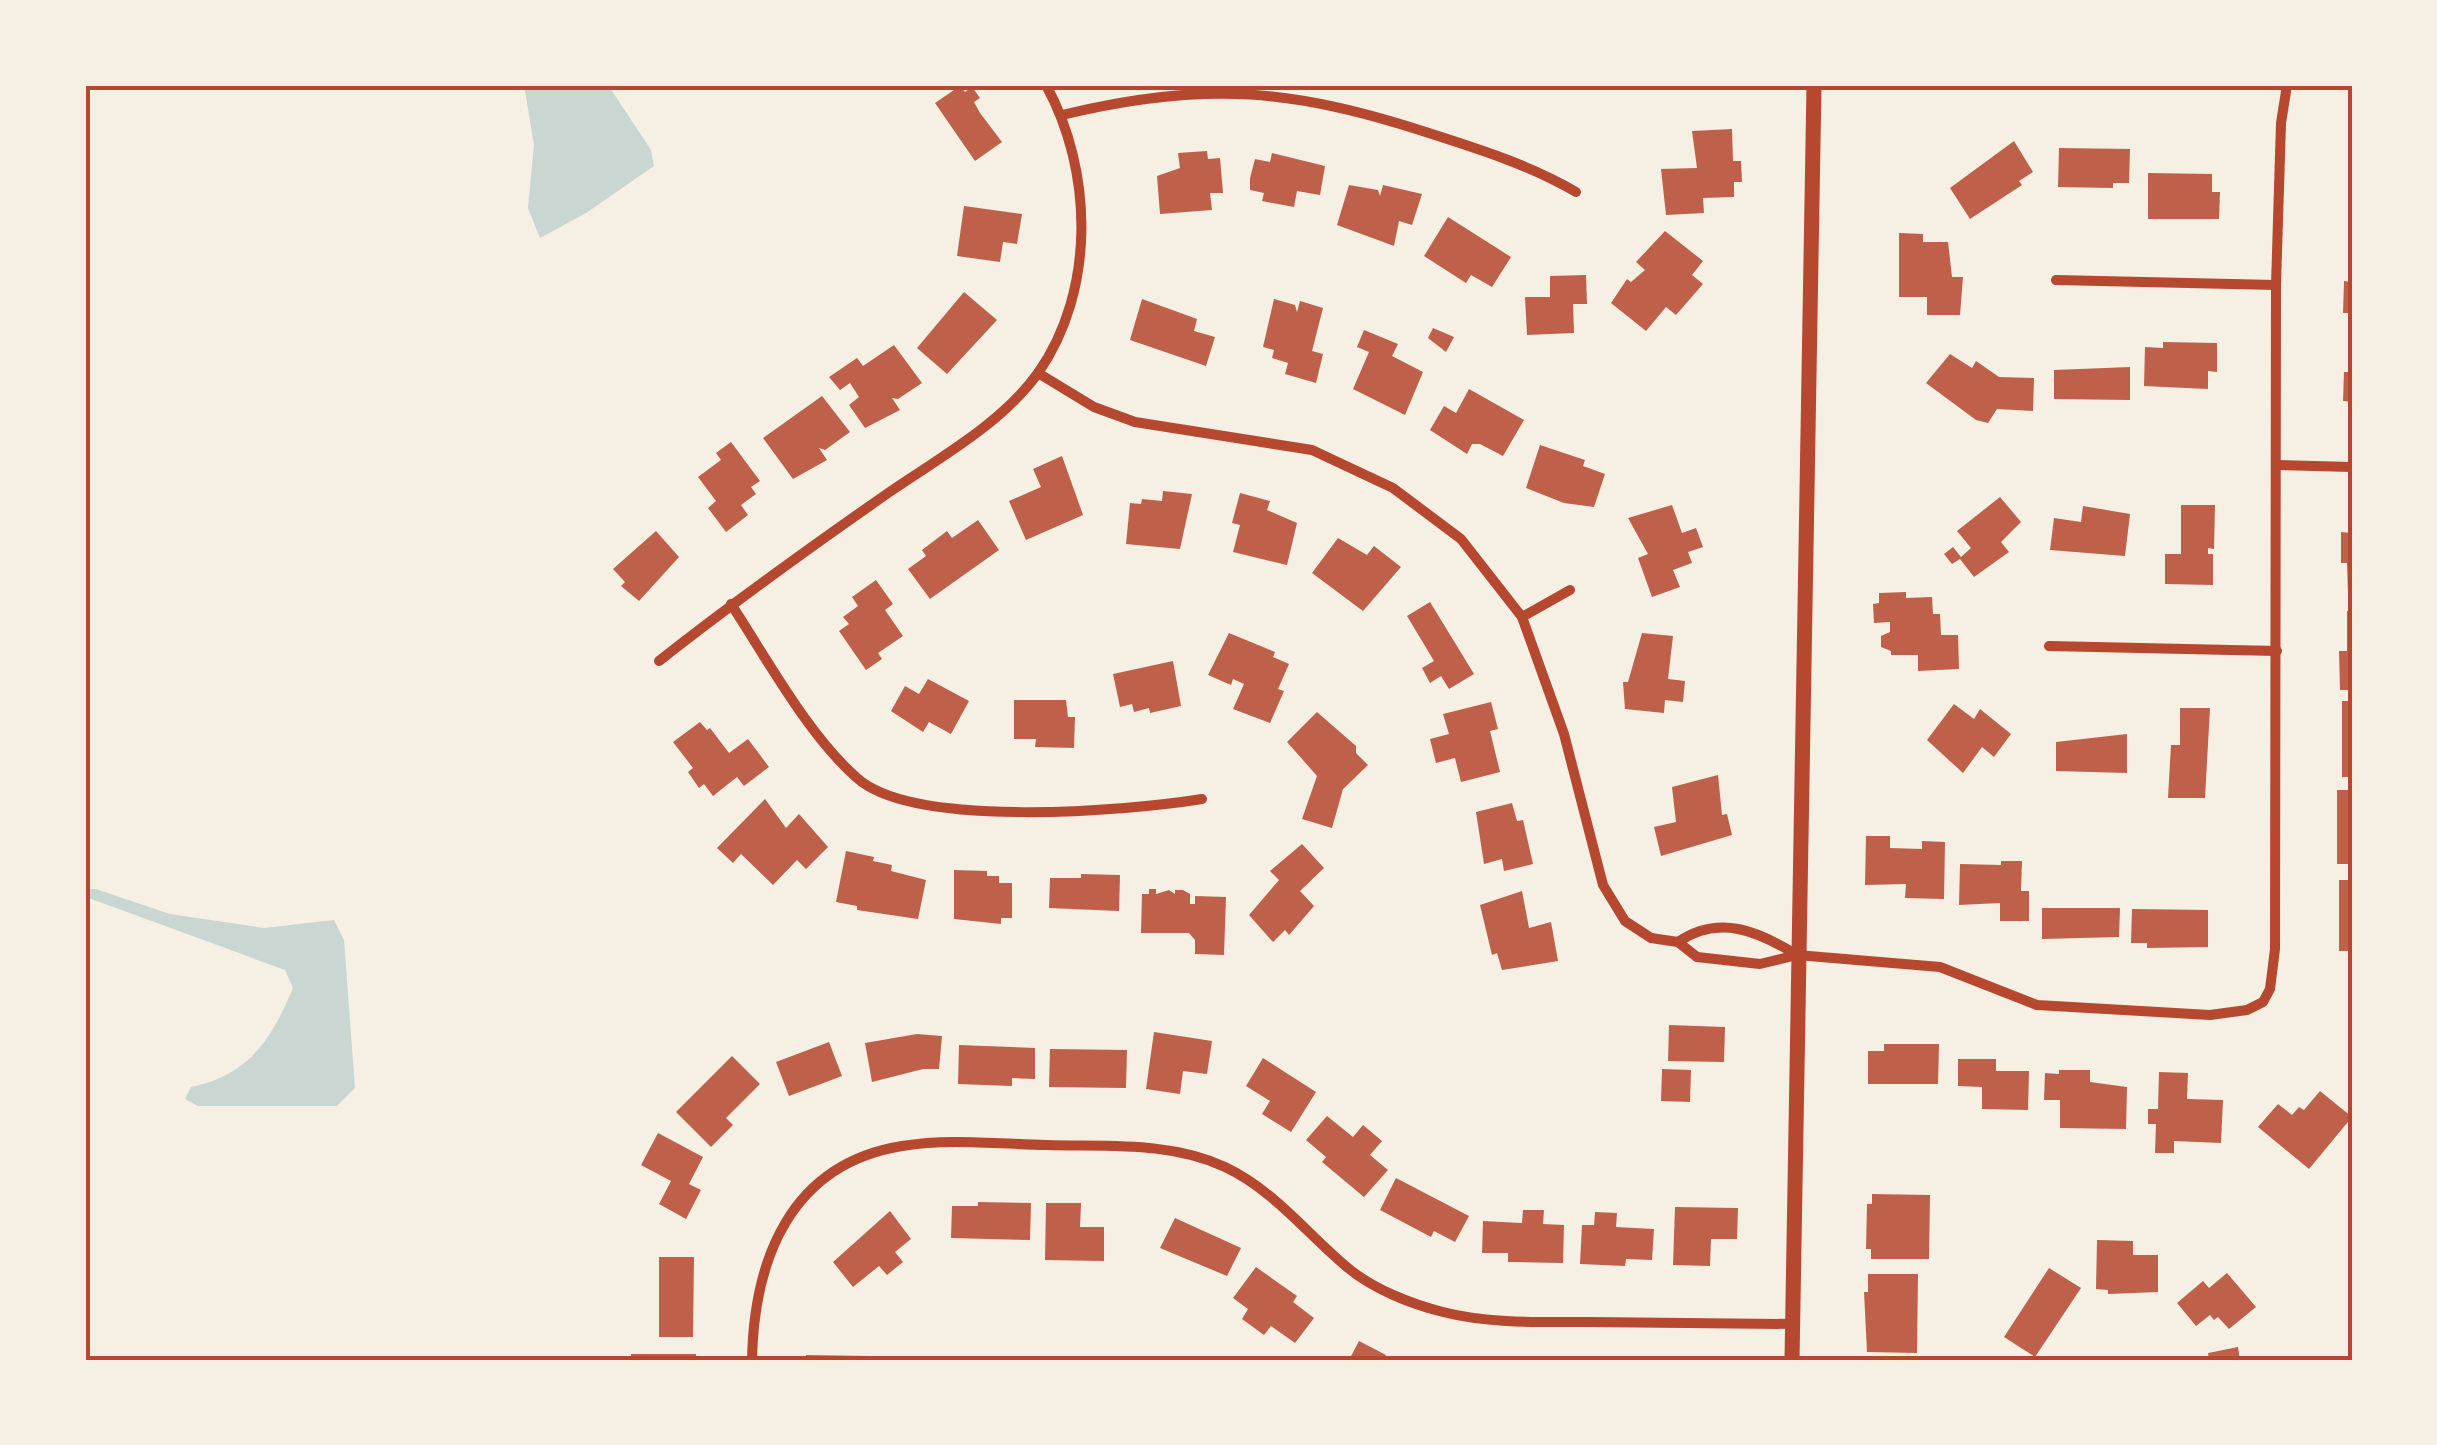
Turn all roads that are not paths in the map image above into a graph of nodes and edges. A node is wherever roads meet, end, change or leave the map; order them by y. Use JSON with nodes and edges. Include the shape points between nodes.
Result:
{"nodes":[{"id":1,"x":1046,"y":85,"type":"edge"},
{"id":2,"x":1814,"y":85,"type":"edge"},
{"id":3,"x":2287,"y":85,"type":"edge"},
{"id":4,"x":1062,"y":116,"type":"junction"},
{"id":5,"x":1576,"y":192,"type":"dead end"},
{"id":6,"x":2056,"y":280,"type":"dead end"},
{"id":7,"x":2276,"y":285,"type":"junction"},
{"id":8,"x":1038,"y":373,"type":"junction"},
{"id":9,"x":2277,"y":465,"type":"junction"},
{"id":10,"x":2352,"y":467,"type":"edge"},
{"id":11,"x":1570,"y":590,"type":"dead end"},
{"id":12,"x":732,"y":604,"type":"junction"},
{"id":13,"x":1522,"y":617,"type":"junction"},
{"id":14,"x":2050,"y":646,"type":"dead end"},
{"id":15,"x":2277,"y":650,"type":"junction"},
{"id":16,"x":659,"y":661,"type":"dead end"},
{"id":17,"x":1202,"y":799,"type":"dead end"},
{"id":18,"x":1678,"y":942,"type":"junction"},
{"id":19,"x":1797,"y":956,"type":"junction"},
{"id":20,"x":1792,"y":1324,"type":"junction"},
{"id":21,"x":752,"y":1360,"type":"edge"},
{"id":22,"x":1792,"y":1360,"type":"edge"}],
"edges":[{"from":1,"to":4,"type":"street"},
{"from":2,"to":19,"type":"street"},
{"from":3,"to":7,"type":"street"},
{"from":4,"to":5,"type":"street","via":[[1179,93],[1280,94],[1339,105],[1531,166]]},
{"from":4,"to":8,"type":"street","via":[[1073,149],[1080,267],[1062,330]]},
{"from":6,"to":7,"type":"street"},
{"from":7,"to":9,"type":"street"},
{"from":8,"to":12,"type":"street","via":[[980,430]]},
{"from":8,"to":13,"type":"street","via":[[1094,407],[1135,422],[1276,441],[1359,468],[1461,539]]},
{"from":9,"to":10,"type":"street"},
{"from":9,"to":15,"type":"street"},
{"from":11,"to":13,"type":"street"},
{"from":12,"to":16,"type":"street"},
{"from":12,"to":17,"type":"street","via":[[840,760],[880,794],[934,807],[1124,811]]},
{"from":13,"to":18,"type":"street","via":[[1564,734],[1603,885],[1635,930]]},
{"from":14,"to":15,"type":"street"},
{"from":15,"to":19,"type":"street","via":[[2275,949],[2263,1002],[2210,1015],[2067,1009],[2037,1005],[1940,968]]},
{"from":18,"to":19,"type":"street","via":[[1698,958],[1760,964]]},
{"from":18,"to":19,"type":"street","via":[[1700,927],[1758,931]]},
{"from":19,"to":20,"type":"street"},
{"from":20,"to":21,"type":"street","via":[[1518,1321],[1443,1312],[1373,1285],[1264,1191],[1202,1158],[1147,1148],[914,1144],[837,1171],[785,1220],[760,1274]]},
{"from":20,"to":22,"type":"street"}]}
